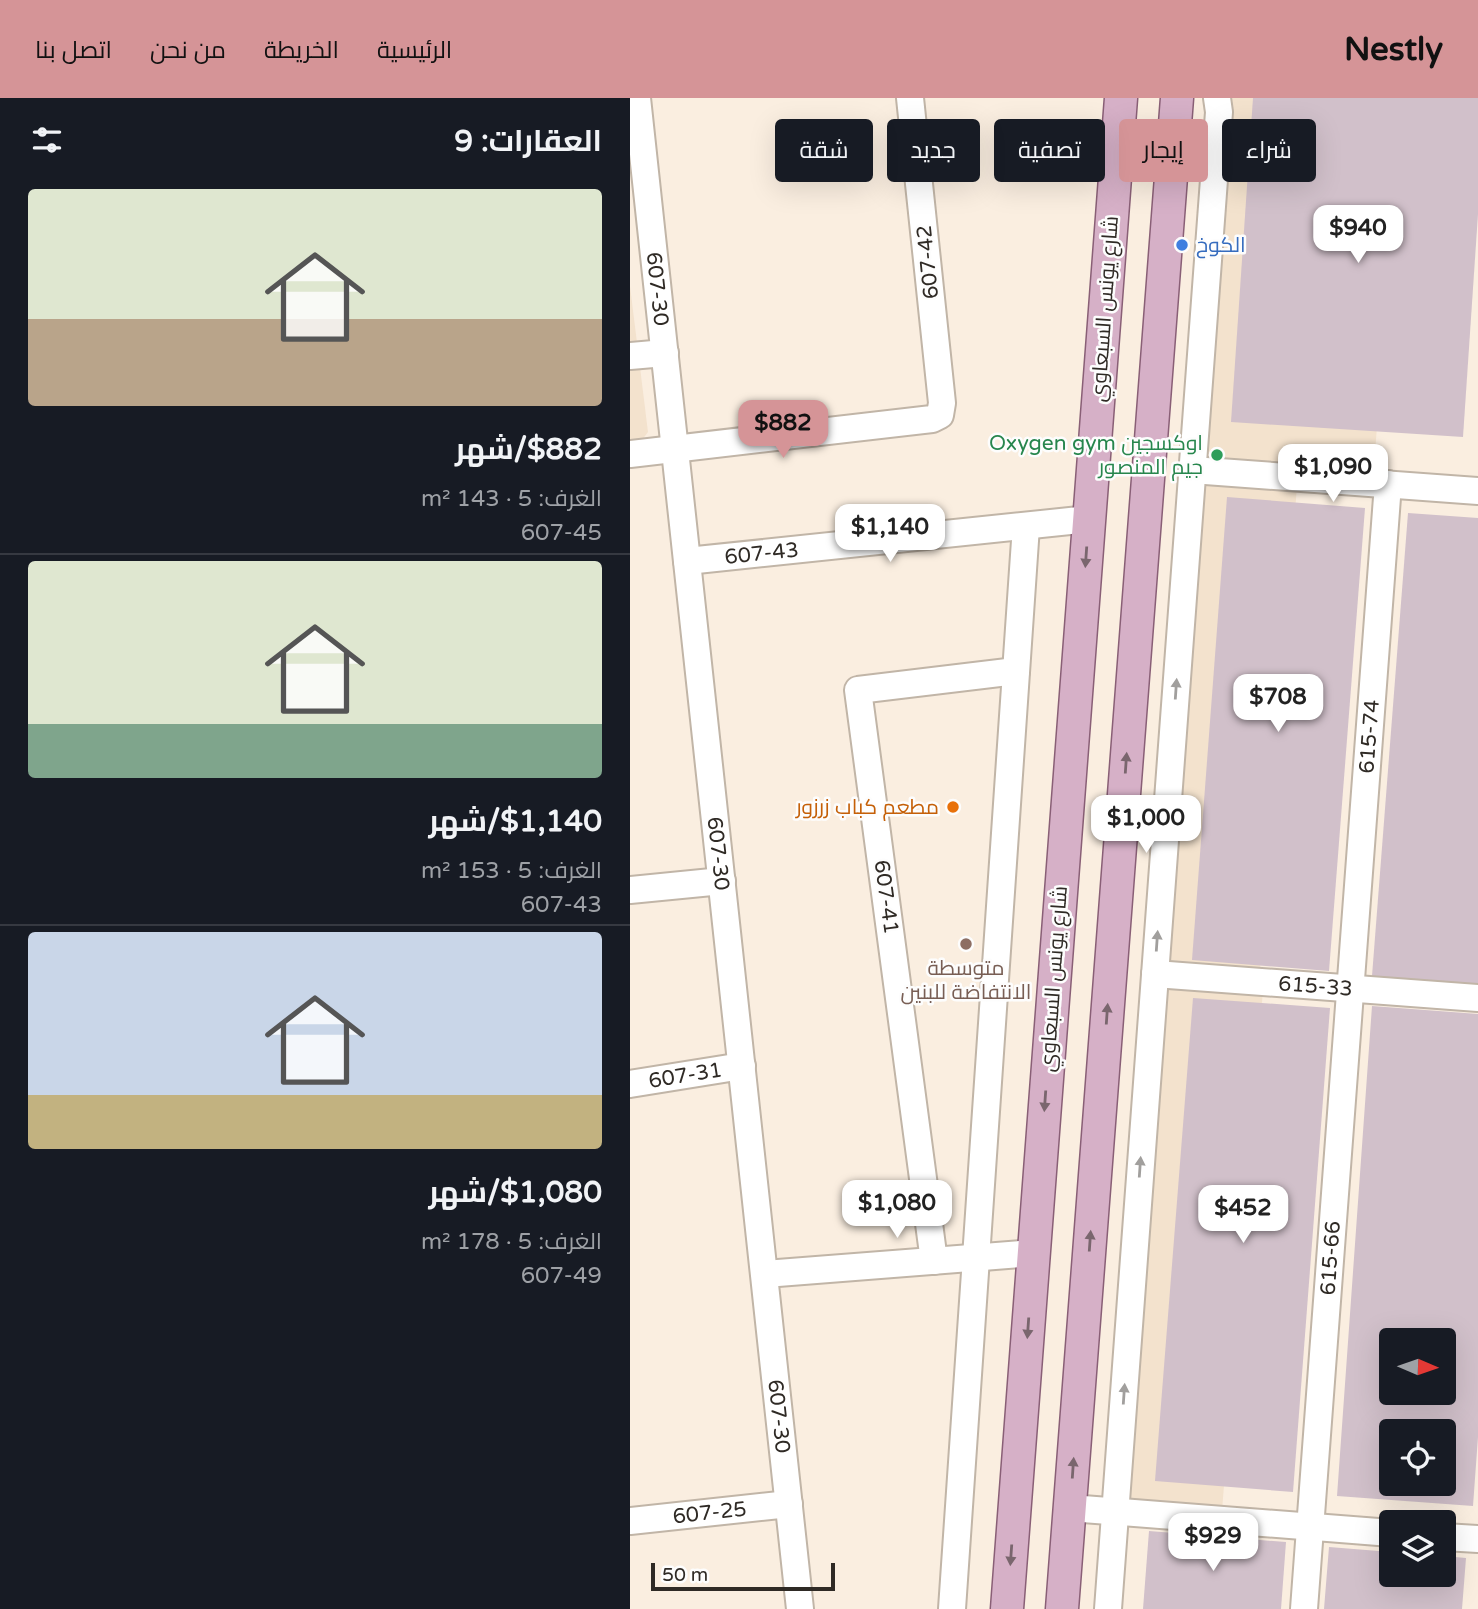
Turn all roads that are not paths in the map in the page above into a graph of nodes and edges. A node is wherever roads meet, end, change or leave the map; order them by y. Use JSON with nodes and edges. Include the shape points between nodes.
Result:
{"nodes":[{"id":1,"x":637,"y":98,"type":"edge"},
{"id":2,"x":911,"y":98,"type":"edge"},
{"id":3,"x":1121,"y":98,"type":"edge"},
{"id":4,"x":1177,"y":98,"type":"edge"},
{"id":5,"x":1219,"y":103,"type":"edge"},
{"id":6,"x":642,"y":253,"type":"edge"},
{"id":7,"x":665,"y":353,"type":"junction"},
{"id":8,"x":630,"y":356,"type":"edge"},
{"id":9,"x":675,"y":449,"type":"junction"},
{"id":10,"x":630,"y":454,"type":"edge"},
{"id":11,"x":1192,"y":470,"type":"junction"},
{"id":12,"x":1388,"y":484,"type":"junction"},
{"id":13,"x":1478,"y":491,"type":"edge"},
{"id":14,"x":1089,"y":519,"type":"junction"},
{"id":15,"x":1026,"y":526,"type":"junction"},
{"id":16,"x":687,"y":561,"type":"junction"},
{"id":17,"x":1016,"y":671,"type":"junction"},
{"id":18,"x":722,"y":881,"type":"junction"},
{"id":19,"x":630,"y":890,"type":"edge"},
{"id":20,"x":1155,"y":974,"type":"junction"},
{"id":21,"x":1350,"y":989,"type":"junction"},
{"id":22,"x":1478,"y":998,"type":"edge"},
{"id":23,"x":742,"y":1066,"type":"junction"},
{"id":24,"x":630,"y":1084,"type":"edge"},
{"id":25,"x":1034,"y":1253,"type":"junction"},
{"id":26,"x":976,"y":1258,"type":"junction"},
{"id":27,"x":934,"y":1261,"type":"junction"},
{"id":28,"x":765,"y":1274,"type":"junction"},
{"id":29,"x":789,"y":1504,"type":"junction"},
{"id":30,"x":1070,"y":1508,"type":"junction"},
{"id":31,"x":1115,"y":1512,"type":"junction"},
{"id":32,"x":630,"y":1521,"type":"edge"},
{"id":33,"x":1310,"y":1527,"type":"junction"},
{"id":34,"x":1379,"y":1532,"type":"edge"},
{"id":35,"x":1456,"y":1537,"type":"edge"},
{"id":36,"x":1478,"y":1539,"type":"edge"},
{"id":37,"x":800,"y":1609,"type":"edge"},
{"id":38,"x":952,"y":1609,"type":"edge"},
{"id":39,"x":1007,"y":1609,"type":"edge"},
{"id":40,"x":1062,"y":1609,"type":"edge"},
{"id":41,"x":1108,"y":1609,"type":"edge"},
{"id":42,"x":1304,"y":1609,"type":"edge"}],
"edges":[{"from":1,"to":6,"type":"street","name":"607-30"},
{"from":2,"to":9,"type":"street","name":"607-42","via":[[940,415]]},
{"from":3,"to":14,"type":"main road","name":"شارع يونس السبعاوي"},
{"from":30,"to":4,"type":"main road","one_way":true},
{"from":5,"to":11,"type":"street"},
{"from":6,"to":7,"type":"street","name":"607-30"},
{"from":7,"to":8,"type":"street"},
{"from":7,"to":9,"type":"street","name":"607-30"},
{"from":9,"to":10,"type":"street"},
{"from":9,"to":16,"type":"street","name":"607-30"},
{"from":11,"to":12,"type":"street"},
{"from":20,"to":11,"type":"street","one_way":true},
{"from":12,"to":13,"type":"street"},
{"from":12,"to":21,"type":"street","name":"615-74"},
{"from":14,"to":15,"type":"street","name":"607-43"},
{"from":14,"to":25,"type":"main road","name":"شارع يونس السبعاوي","one_way":true},
{"from":15,"to":16,"type":"street","name":"607-43"},
{"from":15,"to":17,"type":"street"},
{"from":16,"to":18,"type":"street","name":"607-30"},
{"from":17,"to":26,"type":"street"},
{"from":17,"to":27,"type":"street","name":"607-41","via":[[858,690]]},
{"from":18,"to":19,"type":"street"},
{"from":18,"to":23,"type":"street","name":"607-30"},
{"from":20,"to":21,"type":"street","name":"615-33"},
{"from":31,"to":20,"type":"street","one_way":true},
{"from":21,"to":22,"type":"street","name":"615-33"},
{"from":21,"to":33,"type":"street","name":"615-66"},
{"from":23,"to":24,"type":"street","name":"607-31"},
{"from":23,"to":28,"type":"street","name":"607-30"},
{"from":25,"to":26,"type":"street"},
{"from":25,"to":39,"type":"main road","name":"شارع يونس السبعاوي","one_way":true},
{"from":26,"to":27,"type":"street"},
{"from":26,"to":38,"type":"street"},
{"from":27,"to":28,"type":"street"},
{"from":28,"to":29,"type":"street","name":"607-30"},
{"from":29,"to":32,"type":"street","name":"607-25"},
{"from":29,"to":37,"type":"street","name":"607-30"},
{"from":30,"to":31,"type":"street"},
{"from":30,"to":40,"type":"main road"},
{"from":31,"to":33,"type":"street"},
{"from":31,"to":41,"type":"street"},
{"from":33,"to":34,"type":"street"},
{"from":33,"to":42,"type":"street","name":"615-66"},
{"from":35,"to":36,"type":"street"}]}
